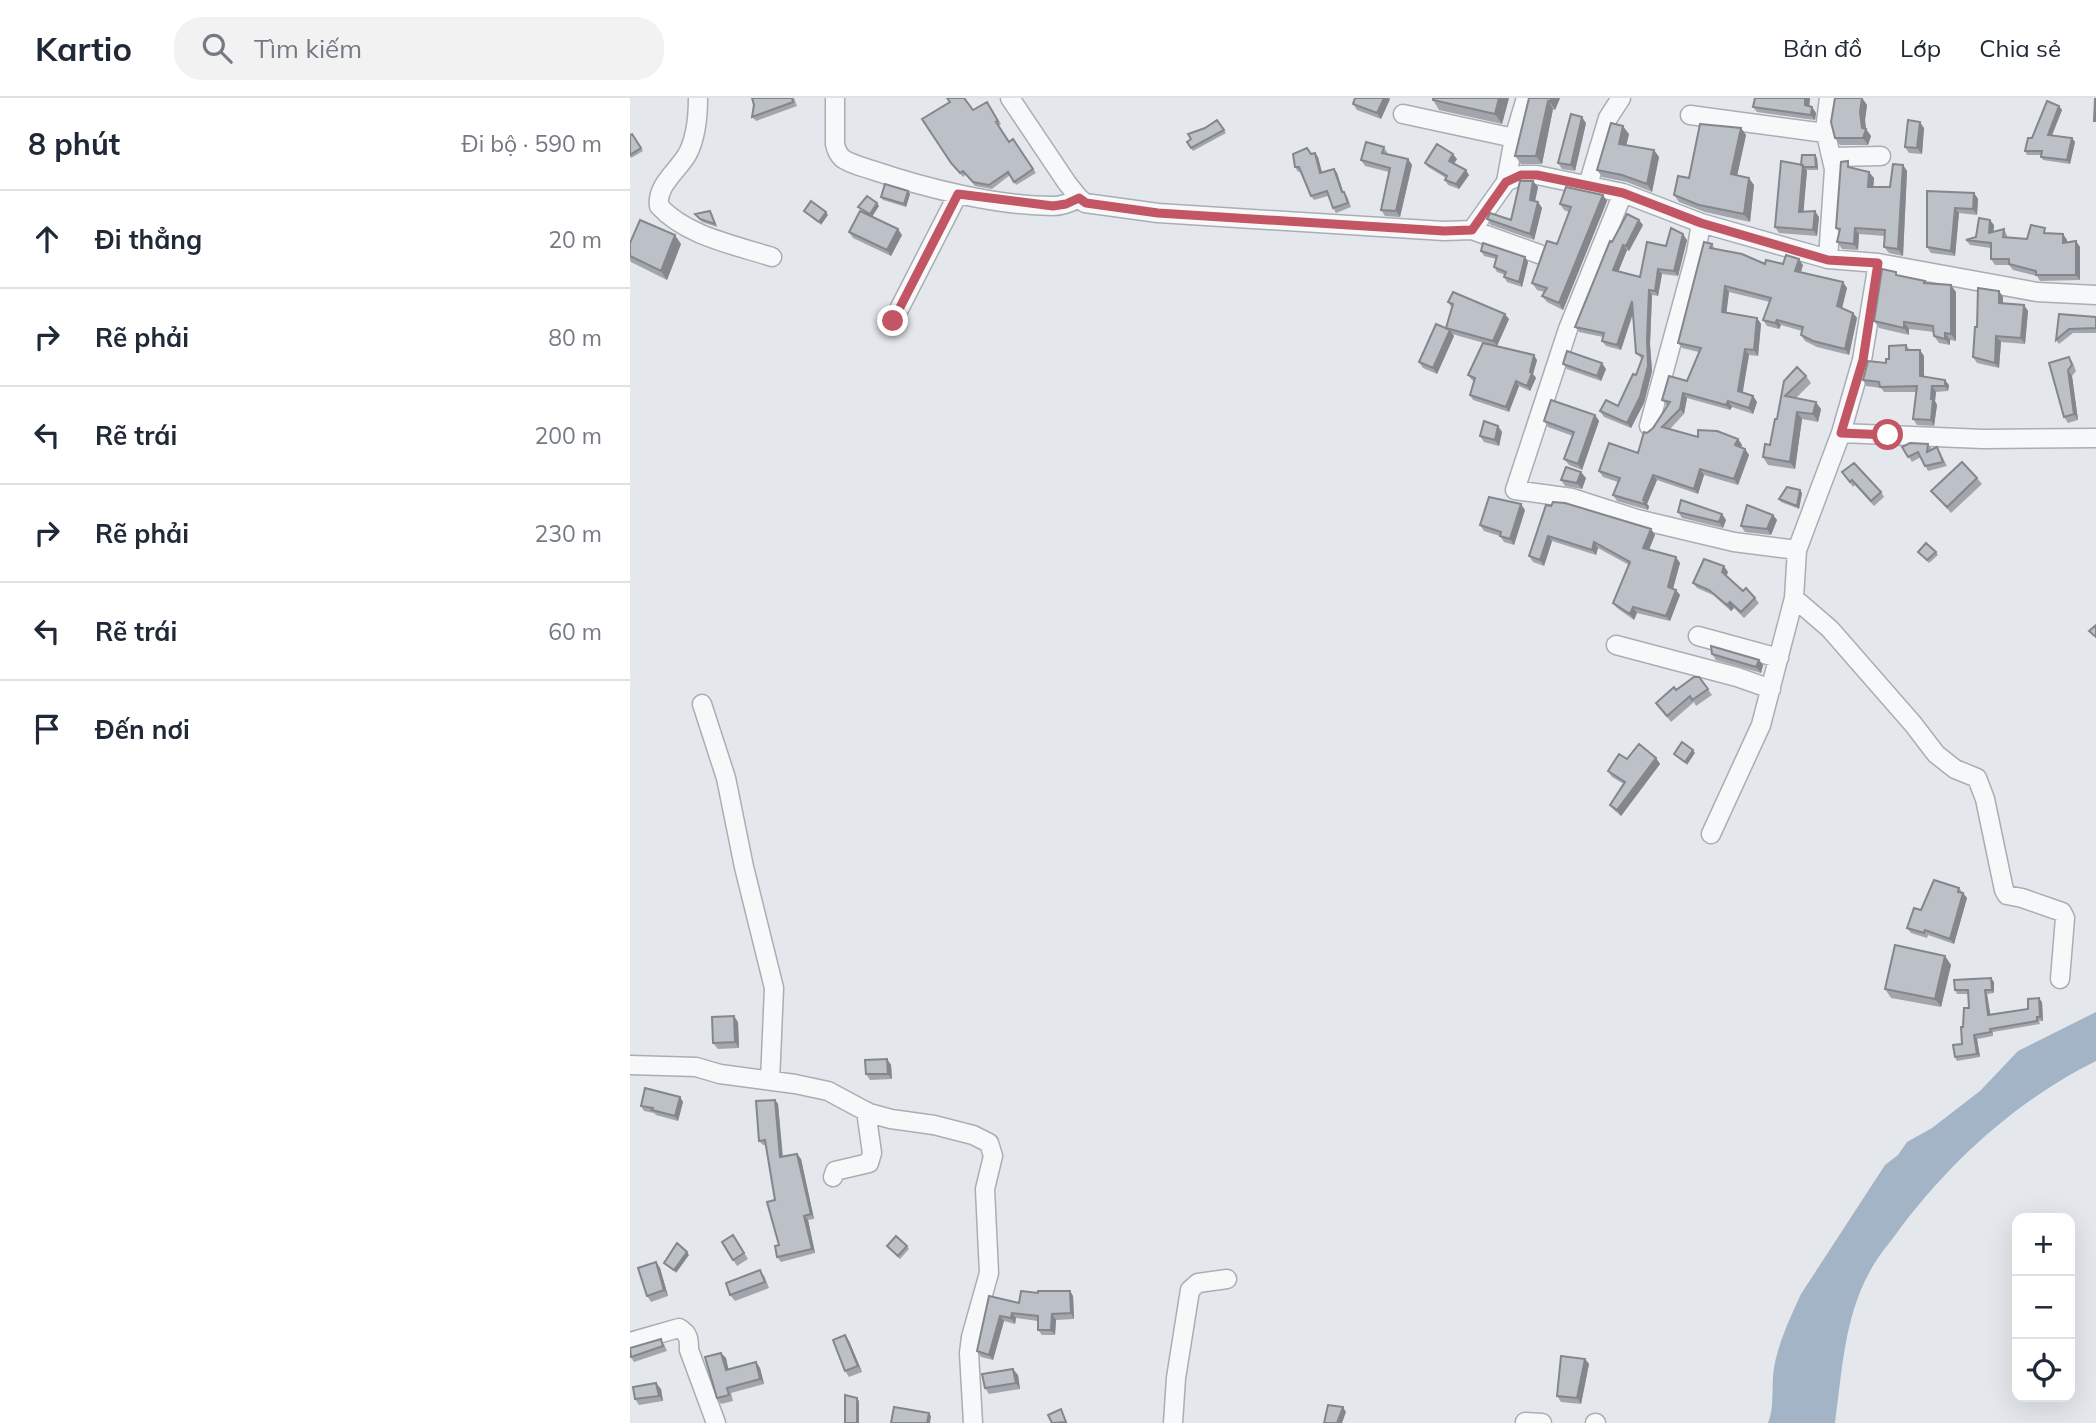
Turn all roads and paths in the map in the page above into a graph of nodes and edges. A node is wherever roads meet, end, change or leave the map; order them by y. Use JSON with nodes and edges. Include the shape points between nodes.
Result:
{"nodes":[{"id":1,"x":698,"y":98,"type":"edge"},
{"id":2,"x":835,"y":98,"type":"edge"},
{"id":3,"x":1010,"y":98,"type":"edge"},
{"id":4,"x":1526,"y":98,"type":"edge"},
{"id":5,"x":1621,"y":98,"type":"edge"},
{"id":6,"x":1829,"y":98,"type":"edge"},
{"id":7,"x":1403,"y":114,"type":"dead end"},
{"id":8,"x":1690,"y":115,"type":"dead end"},
{"id":9,"x":1825,"y":134,"type":"junction"},
{"id":10,"x":1514,"y":138,"type":"junction"},
{"id":11,"x":1881,"y":156,"type":"dead end"},
{"id":12,"x":1832,"y":157,"type":"junction"},
{"id":13,"x":1506,"y":182,"type":"junction"},
{"id":14,"x":1588,"y":185,"type":"junction"},
{"id":15,"x":1623,"y":193,"type":"junction"},
{"id":16,"x":958,"y":194,"type":"junction"},
{"id":17,"x":1079,"y":198,"type":"junction"},
{"id":18,"x":1701,"y":223,"type":"junction"},
{"id":19,"x":1472,"y":230,"type":"junction"},
{"id":20,"x":1539,"y":254,"type":"edge"},
{"id":21,"x":772,"y":257,"type":"dead end"},
{"id":22,"x":1828,"y":260,"type":"junction"},
{"id":23,"x":1878,"y":263,"type":"junction"},
{"id":24,"x":2096,"y":295,"type":"edge"},
{"id":25,"x":893,"y":321,"type":"dead end"},
{"id":26,"x":1649,"y":426,"type":"dead end"},
{"id":27,"x":1841,"y":433,"type":"junction"},
{"id":28,"x":2096,"y":438,"type":"edge"},
{"id":29,"x":1797,"y":550,"type":"junction"},
{"id":30,"x":1794,"y":598,"type":"junction"},
{"id":31,"x":1698,"y":635,"type":"dead end"},
{"id":32,"x":1616,"y":645,"type":"dead end"},
{"id":33,"x":1779,"y":658,"type":"junction"},
{"id":34,"x":1771,"y":689,"type":"junction"},
{"id":35,"x":702,"y":704,"type":"dead end"},
{"id":36,"x":1711,"y":834,"type":"dead end"},
{"id":37,"x":2060,"y":979,"type":"dead end"},
{"id":38,"x":630,"y":1065,"type":"edge"},
{"id":39,"x":770,"y":1081,"type":"junction"},
{"id":40,"x":866,"y":1111,"type":"junction"},
{"id":41,"x":833,"y":1177,"type":"dead end"},
{"id":42,"x":1227,"y":1279,"type":"dead end"},
{"id":43,"x":630,"y":1342,"type":"edge"},
{"id":44,"x":1525,"y":1422,"type":"edge"},
{"id":45,"x":716,"y":1423,"type":"edge"},
{"id":46,"x":973,"y":1423,"type":"edge"},
{"id":47,"x":1173,"y":1423,"type":"edge"},
{"id":48,"x":1542,"y":1423,"type":"edge"}],
"edges":[{"from":1,"to":21,"type":"street","via":[[693,142],[660,192],[659,206],[696,232]]},
{"from":2,"to":16,"type":"street","via":[[835,144],[842,158]]},
{"from":3,"to":17,"type":"street"},
{"from":4,"to":10,"type":"street"},
{"from":5,"to":14,"type":"street","via":[[1608,118]]},
{"from":6,"to":9,"type":"street"},
{"from":7,"to":10,"type":"street"},
{"from":8,"to":9,"type":"street"},
{"from":9,"to":12,"type":"street"},
{"from":10,"to":13,"type":"street"},
{"from":11,"to":12,"type":"street"},
{"from":12,"to":22,"type":"street"},
{"from":13,"to":14,"type":"street","via":[[1521,175],[1537,175]]},
{"from":13,"to":19,"type":"street"},
{"from":14,"to":15,"type":"street"},
{"from":15,"to":18,"type":"street"},
{"from":15,"to":29,"type":"street","via":[[1568,328],[1516,490],[1572,498],[1734,542]]},
{"from":16,"to":17,"type":"street","via":[[1053,206]]},
{"from":16,"to":25,"type":"street"},
{"from":17,"to":19,"type":"street","via":[[1086,203],[1158,213]]},
{"from":18,"to":22,"type":"street"},
{"from":18,"to":26,"type":"street"},
{"from":19,"to":20,"type":"street"},
{"from":22,"to":23,"type":"street"},
{"from":23,"to":24,"type":"street","via":[[2037,292]]},
{"from":23,"to":27,"type":"street","via":[[1863,360]]},
{"from":27,"to":28,"type":"street"},
{"from":27,"to":29,"type":"street"},
{"from":29,"to":30,"type":"street"},
{"from":30,"to":33,"type":"street"},
{"from":30,"to":37,"type":"street","via":[[1830,629],[1936,754],[1977,778],[1986,799],[2007,895],[2062,912],[2065,918]]},
{"from":31,"to":33,"type":"street"},
{"from":32,"to":34,"type":"street"},
{"from":33,"to":34,"type":"street"},
{"from":34,"to":36,"type":"street","via":[[1761,725]]},
{"from":35,"to":39,"type":"street","via":[[726,778],[774,988]]},
{"from":38,"to":39,"type":"street","via":[[696,1067]]},
{"from":39,"to":40,"type":"street","via":[[828,1091]]},
{"from":40,"to":41,"type":"street","via":[[872,1153],[869,1163],[840,1168]]},
{"from":40,"to":46,"type":"street","via":[[973,1135],[989,1143],[992,1150],[985,1189],[989,1273],[969,1353]]},
{"from":42,"to":47,"type":"street","via":[[1198,1283],[1190,1290]]},
{"from":43,"to":45,"type":"street","via":[[679,1328],[686,1332]]},
{"from":44,"to":48,"type":"street"}]}
